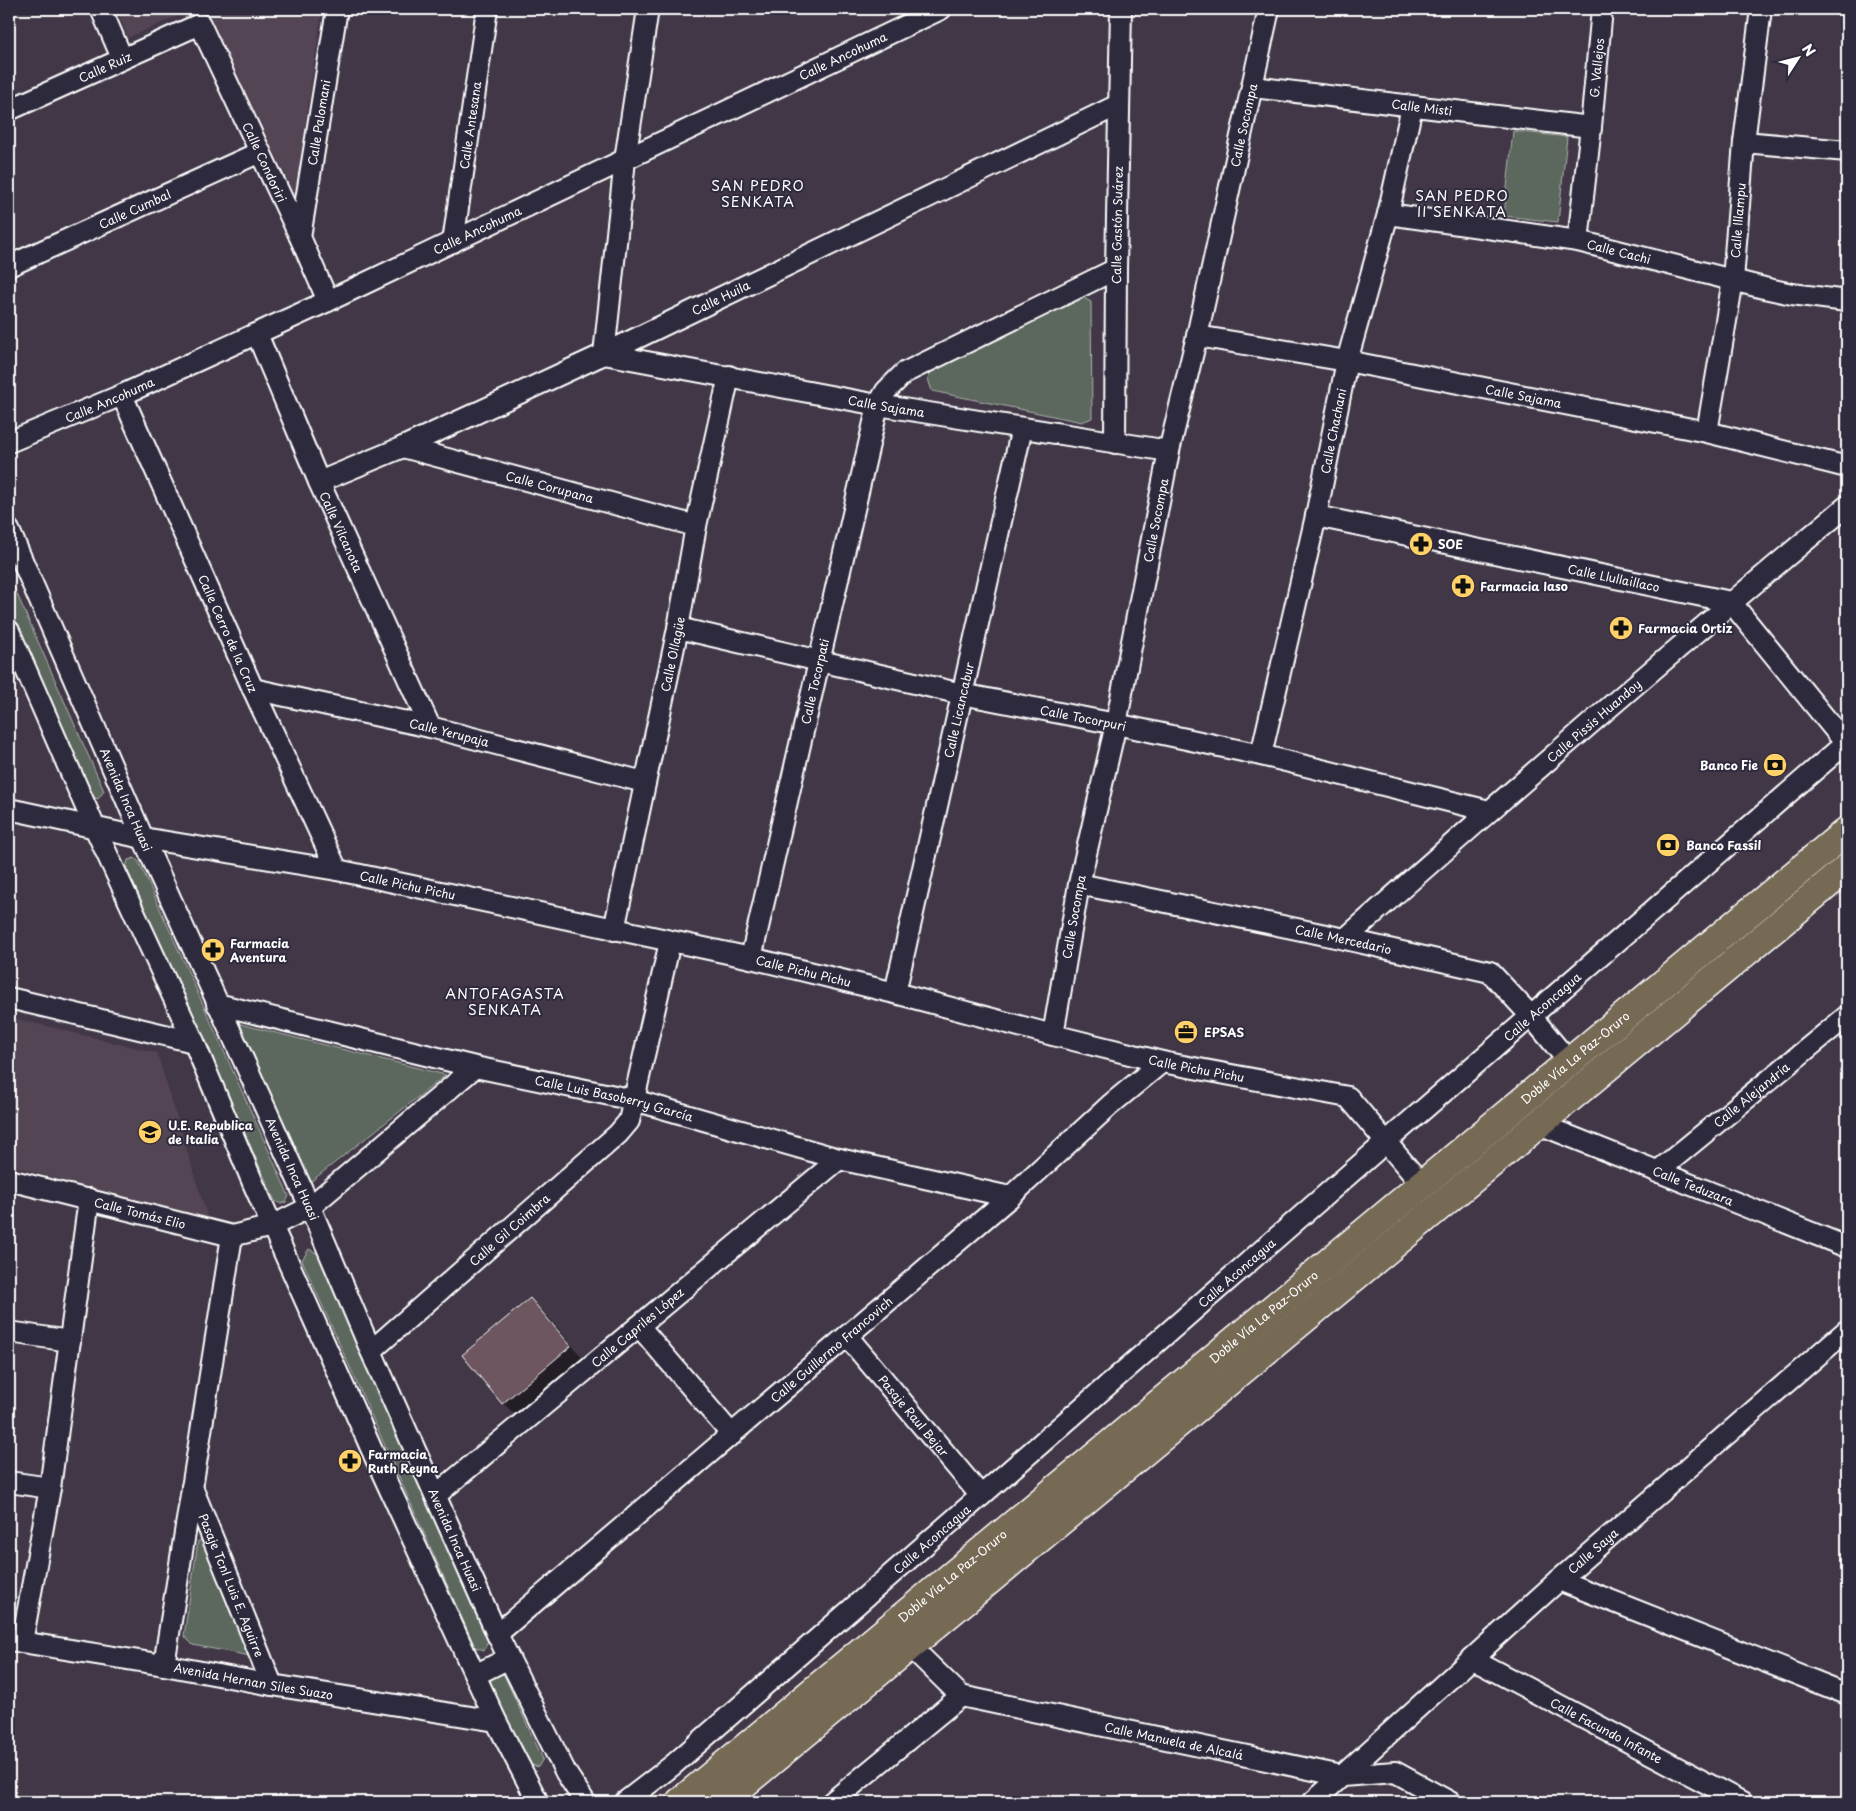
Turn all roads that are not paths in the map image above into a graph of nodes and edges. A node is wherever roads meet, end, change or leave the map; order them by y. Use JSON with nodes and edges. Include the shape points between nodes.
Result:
{"nodes":[{"id":1,"x":101,"y":9,"type":"edge"},
{"id":2,"x":337,"y":9,"type":"edge"},
{"id":3,"x":487,"y":9,"type":"edge"},
{"id":4,"x":648,"y":9,"type":"edge"},
{"id":5,"x":941,"y":9,"type":"edge"},
{"id":6,"x":1121,"y":9,"type":"edge"},
{"id":7,"x":1269,"y":9,"type":"edge"},
{"id":8,"x":1602,"y":9,"type":"edge"},
{"id":9,"x":1761,"y":9,"type":"edge"},
{"id":10,"x":200,"y":24,"type":"joint"},
{"id":11,"x":122,"y":58,"type":"junction"},
{"id":12,"x":1253,"y":87,"type":"junction"},
{"id":13,"x":1118,"y":105,"type":"junction"},
{"id":14,"x":1412,"y":107,"type":"junction"},
{"id":15,"x":9,"y":110,"type":"edge"},
{"id":16,"x":1591,"y":127,"type":"junction"},
{"id":17,"x":1744,"y":142,"type":"junction"},
{"id":18,"x":260,"y":152,"type":"junction"},
{"id":19,"x":1847,"y":152,"type":"edge"},
{"id":20,"x":625,"y":160,"type":"junction"},
{"id":21,"x":1388,"y":214,"type":"junction"},
{"id":22,"x":300,"y":237,"type":"junction"},
{"id":23,"x":1578,"y":241,"type":"junction"},
{"id":24,"x":453,"y":242,"type":"junction"},
{"id":25,"x":9,"y":266,"type":"edge"},
{"id":26,"x":1116,"y":270,"type":"junction"},
{"id":27,"x":1733,"y":280,"type":"junction"},
{"id":28,"x":328,"y":301,"type":"junction"},
{"id":29,"x":1847,"y":302,"type":"edge"},
{"id":30,"x":257,"y":334,"type":"junction"},
{"id":31,"x":1197,"y":336,"type":"junction"},
{"id":32,"x":604,"y":354,"type":"junction"},
{"id":33,"x":1348,"y":361,"type":"junction"},
{"id":34,"x":729,"y":376,"type":"junction"},
{"id":35,"x":122,"y":395,"type":"junction"},
{"id":36,"x":878,"y":405,"type":"junction"},
{"id":37,"x":1022,"y":428,"type":"junction"},
{"id":38,"x":1707,"y":432,"type":"junction"},
{"id":39,"x":9,"y":442,"type":"edge"},
{"id":40,"x":1115,"y":443,"type":"junction"},
{"id":41,"x":403,"y":448,"type":"junction"},
{"id":42,"x":1169,"y":451,"type":"junction"},
{"id":43,"x":1847,"y":467,"type":"edge"},
{"id":44,"x":319,"y":482,"type":"junction"},
{"id":45,"x":1847,"y":506,"type":"edge"},
{"id":46,"x":1316,"y":516,"type":"junction"},
{"id":47,"x":696,"y":526,"type":"junction"},
{"id":48,"x":9,"y":530,"type":"edge"},
{"id":49,"x":1731,"y":602,"type":"junction"},
{"id":50,"x":678,"y":628,"type":"junction"},
{"id":51,"x":9,"y":631,"type":"edge"},
{"id":52,"x":819,"y":660,"type":"junction"},
{"id":53,"x":253,"y":689,"type":"junction"},
{"id":54,"x":962,"y":694,"type":"junction"},
{"id":55,"x":1116,"y":724,"type":"junction"},
{"id":56,"x":430,"y":727,"type":"junction"},
{"id":57,"x":1847,"y":744,"type":"edge"},
{"id":58,"x":1261,"y":755,"type":"junction"},
{"id":59,"x":644,"y":782,"type":"junction"},
{"id":60,"x":9,"y":809,"type":"edge"},
{"id":61,"x":1489,"y":811,"type":"junction"},
{"id":62,"x":95,"y":828,"type":"junction"},
{"id":63,"x":1847,"y":831,"type":"edge"},
{"id":64,"x":143,"y":838,"type":"junction"},
{"id":65,"x":1847,"y":868,"type":"edge"},
{"id":66,"x":337,"y":870,"type":"junction"},
{"id":67,"x":1079,"y":884,"type":"junction"},
{"id":68,"x":614,"y":930,"type":"junction"},
{"id":69,"x":1345,"y":939,"type":"junction"},
{"id":70,"x":670,"y":942,"type":"junction"},
{"id":71,"x":751,"y":958,"type":"junction"},
{"id":72,"x":895,"y":993,"type":"junction"},
{"id":73,"x":9,"y":998,"type":"edge"},
{"id":74,"x":217,"y":1004,"type":"junction"},
{"id":75,"x":1531,"y":1016,"type":"junction"},
{"id":76,"x":1847,"y":1016,"type":"edge"},
{"id":77,"x":1053,"y":1035,"type":"junction"},
{"id":78,"x":194,"y":1042,"type":"junction"},
{"id":79,"x":1162,"y":1062,"type":"junction"},
{"id":80,"x":1569,"y":1062,"type":"junction"},
{"id":81,"x":475,"y":1067,"type":"junction"},
{"id":82,"x":634,"y":1100,"type":"junction"},
{"id":83,"x":1539,"y":1124,"type":"junction"},
{"id":84,"x":1386,"y":1142,"type":"junction"},
{"id":85,"x":839,"y":1159,"type":"junction"},
{"id":86,"x":1657,"y":1172,"type":"junction"},
{"id":87,"x":9,"y":1180,"type":"edge"},
{"id":88,"x":1423,"y":1186,"type":"junction"},
{"id":89,"x":1010,"y":1197,"type":"junction"},
{"id":90,"x":89,"y":1199,"type":"junction"},
{"id":91,"x":310,"y":1207,"type":"junction"},
{"id":92,"x":272,"y":1226,"type":"junction"},
{"id":93,"x":232,"y":1236,"type":"junction"},
{"id":94,"x":1847,"y":1247,"type":"edge"},
{"id":95,"x":639,"y":1326,"type":"junction"},
{"id":96,"x":1847,"y":1330,"type":"edge"},
{"id":97,"x":9,"y":1332,"type":"edge"},
{"id":98,"x":847,"y":1336,"type":"junction"},
{"id":99,"x":70,"y":1341,"type":"junction"},
{"id":100,"x":371,"y":1351,"type":"junction"},
{"id":101,"x":732,"y":1434,"type":"junction"},
{"id":102,"x":9,"y":1482,"type":"edge"},
{"id":103,"x":192,"y":1487,"type":"junction"},
{"id":104,"x":50,"y":1488,"type":"junction"},
{"id":105,"x":436,"y":1495,"type":"junction"},
{"id":106,"x":981,"y":1496,"type":"junction"},
{"id":107,"x":1559,"y":1580,"type":"junction"},
{"id":108,"x":497,"y":1634,"type":"junction"},
{"id":109,"x":15,"y":1641,"type":"edge"},
{"id":110,"x":910,"y":1646,"type":"junction"},
{"id":111,"x":509,"y":1658,"type":"junction"},
{"id":112,"x":1472,"y":1659,"type":"junction"},
{"id":113,"x":164,"y":1665,"type":"junction"},
{"id":114,"x":475,"y":1675,"type":"junction"},
{"id":115,"x":272,"y":1685,"type":"junction"},
{"id":116,"x":1847,"y":1694,"type":"edge"},
{"id":117,"x":961,"y":1696,"type":"junction"},
{"id":118,"x":496,"y":1721,"type":"junction"},
{"id":119,"x":1342,"y":1776,"type":"junction"},
{"id":120,"x":538,"y":1802,"type":"edge"},
{"id":121,"x":585,"y":1802,"type":"edge"},
{"id":122,"x":625,"y":1802,"type":"edge"},
{"id":123,"x":680,"y":1802,"type":"edge"},
{"id":124,"x":722,"y":1802,"type":"edge"},
{"id":125,"x":832,"y":1802,"type":"edge"},
{"id":126,"x":1312,"y":1802,"type":"edge"},
{"id":127,"x":1450,"y":1802,"type":"edge"},
{"id":128,"x":1742,"y":1802,"type":"edge"}],
"edges":[{"from":1,"to":11,"type":"street"},
{"from":2,"to":22,"type":"street","name":"Calle Palomani"},
{"from":3,"to":24,"type":"street","name":"Calle Antesana"},
{"from":4,"to":20,"type":"street"},
{"from":5,"to":20,"type":"street","name":"Calle Ancohuma"},
{"from":6,"to":13,"type":"street","name":"Calle Gastón Suárez"},
{"from":7,"to":12,"type":"street","name":"Calle Socompa"},
{"from":8,"to":16,"type":"street","name":"G. Vallejos"},
{"from":9,"to":17,"type":"street","name":"Calle Illampu"},
{"from":10,"to":11,"type":"street","name":"Calle Ruiz"},
{"from":10,"to":18,"type":"street","name":"Calle Condoriri"},
{"from":11,"to":15,"type":"street","name":"Calle Ruiz"},
{"from":12,"to":14,"type":"street","name":"Calle Misti"},
{"from":12,"to":31,"type":"street","name":"Calle Socompa"},
{"from":13,"to":26,"type":"street","name":"Calle Gastón Suárez"},
{"from":13,"to":32,"type":"street","name":"Calle Huila"},
{"from":14,"to":16,"type":"street","name":"Calle Misti"},
{"from":14,"to":21,"type":"street","name":"Calle Chachani"},
{"from":16,"to":23,"type":"street","name":"G. Vallejos"},
{"from":17,"to":19,"type":"street"},
{"from":17,"to":27,"type":"street","name":"Calle Illampu"},
{"from":18,"to":22,"type":"street","name":"Calle Condoriri"},
{"from":18,"to":25,"type":"street","name":"Calle Cumbal"},
{"from":20,"to":24,"type":"street","name":"Calle Ancohuma"},
{"from":20,"to":32,"type":"street"},
{"from":21,"to":23,"type":"street","name":"Calle Cachi"},
{"from":21,"to":33,"type":"street","name":"Calle Chachani"},
{"from":22,"to":28,"type":"street","name":"Calle Condoriri"},
{"from":23,"to":27,"type":"street","name":"Calle Cachi"},
{"from":24,"to":28,"type":"street","name":"Calle Ancohuma"},
{"from":26,"to":36,"type":"street","via":[[904,372]]},
{"from":26,"to":40,"type":"street","name":"Calle Gastón Suárez"},
{"from":27,"to":29,"type":"street","name":"Calle Cachi","via":[[1792,294]]},
{"from":27,"to":38,"type":"street","name":"Calle Illampu"},
{"from":28,"to":30,"type":"street","name":"Calle Ancohuma"},
{"from":30,"to":35,"type":"street","name":"Calle Ancohuma"},
{"from":30,"to":44,"type":"street","name":"Calle Vilcanota"},
{"from":31,"to":33,"type":"street","name":"Calle Sajama"},
{"from":31,"to":42,"type":"street","name":"Calle Socompa"},
{"from":32,"to":34,"type":"street","name":"Calle Sajama"},
{"from":32,"to":41,"type":"street","name":"Calle Huila"},
{"from":33,"to":38,"type":"street","name":"Calle Sajama"},
{"from":33,"to":46,"type":"street","name":"Calle Chachani"},
{"from":34,"to":36,"type":"street","name":"Calle Sajama"},
{"from":34,"to":47,"type":"street","name":"Calle Ollagüe"},
{"from":35,"to":39,"type":"street","name":"Calle Ancohuma"},
{"from":35,"to":53,"type":"street","name":"Calle Cerro de la Cruz"},
{"from":36,"to":37,"type":"street","name":"Calle Sajama"},
{"from":36,"to":52,"type":"street","name":"Calle Tocorpati"},
{"from":37,"to":40,"type":"street","name":"Calle Sajama"},
{"from":37,"to":54,"type":"street","name":"Calle Licancabur"},
{"from":38,"to":43,"type":"street","name":"Calle Sajama"},
{"from":40,"to":42,"type":"street","name":"Calle Sajama"},
{"from":41,"to":44,"type":"street","name":"Calle Huila"},
{"from":41,"to":47,"type":"street","name":"Calle Corupana"},
{"from":42,"to":55,"type":"street","name":"Calle Socompa"},
{"from":44,"to":56,"type":"street","name":"Calle Vilcanota"},
{"from":45,"to":49,"type":"street","name":"Calle Pissis Huandoy"},
{"from":46,"to":49,"type":"street","name":"Calle Llullaillaco"},
{"from":46,"to":58,"type":"street","name":"Calle Chachani"},
{"from":47,"to":50,"type":"street","name":"Calle Ollagüe"},
{"from":48,"to":64,"type":"street","name":"Avenida Inca Huasi"},
{"from":49,"to":57,"type":"street"},
{"from":49,"to":61,"type":"street","name":"Calle Pissis Huandoy"},
{"from":50,"to":52,"type":"street","name":"Calle Tocorpuri"},
{"from":50,"to":59,"type":"street","name":"Calle Ollagüe"},
{"from":51,"to":62,"type":"street"},
{"from":52,"to":54,"type":"street","name":"Calle Tocorpuri"},
{"from":52,"to":71,"type":"street","name":"Calle Tocorpati"},
{"from":53,"to":56,"type":"street","name":"Calle Yerupaja"},
{"from":53,"to":66,"type":"street","name":"Calle Cerro de la Cruz"},
{"from":54,"to":55,"type":"street","name":"Calle Tocorpuri"},
{"from":54,"to":72,"type":"street","name":"Calle Licancabur"},
{"from":55,"to":58,"type":"street","name":"Calle Tocorpuri"},
{"from":55,"to":67,"type":"street","name":"Calle Socompa"},
{"from":56,"to":59,"type":"street","name":"Calle Yerupaja"},
{"from":57,"to":75,"type":"street","name":"Calle Aconcagua"},
{"from":58,"to":61,"type":"street","name":"Calle Tocorpuri"},
{"from":59,"to":68,"type":"street","name":"Calle Ollagüe"},
{"from":60,"to":62,"type":"street","name":"Calle Pichu Pichu"},
{"from":61,"to":69,"type":"street","name":"Calle Pissis Huandoy"},
{"from":62,"to":64,"type":"street","name":"Calle Pichu Pichu"},
{"from":62,"to":78,"type":"street"},
{"from":63,"to":80,"type":"highway","name":"Doble Vía La Paz-Oruro"},
{"from":64,"to":66,"type":"street","name":"Calle Pichu Pichu"},
{"from":64,"to":74,"type":"street","name":"Avenida Inca Huasi"},
{"from":65,"to":83,"type":"highway"},
{"from":66,"to":68,"type":"street","name":"Calle Pichu Pichu"},
{"from":67,"to":69,"type":"street","name":"Calle Mercedario"},
{"from":67,"to":77,"type":"street","name":"Calle Socompa"},
{"from":68,"to":70,"type":"street","name":"Calle Pichu Pichu"},
{"from":69,"to":75,"type":"street","name":"Calle Mercedario","via":[[1490,972]]},
{"from":70,"to":71,"type":"street","name":"Calle Pichu Pichu"},
{"from":70,"to":82,"type":"street","name":"Calle Gil Coimbra"},
{"from":71,"to":72,"type":"street","name":"Calle Pichu Pichu"},
{"from":72,"to":77,"type":"street","name":"Calle Pichu Pichu"},
{"from":73,"to":78,"type":"street"},
{"from":74,"to":81,"type":"street","name":"Calle Luis Basoberry García"},
{"from":74,"to":91,"type":"street","name":"Avenida Inca Huasi"},
{"from":75,"to":80,"type":"street","name":"Calle Mercedario"},
{"from":75,"to":84,"type":"street","name":"Calle Aconcagua"},
{"from":76,"to":86,"type":"street","name":"Calle Alejandría"},
{"from":77,"to":79,"type":"street","name":"Calle Pichu Pichu"},
{"from":78,"to":92,"type":"street"},
{"from":79,"to":84,"type":"street","name":"Calle Pichu Pichu","via":[[1348,1097]]},
{"from":79,"to":89,"type":"street","name":"Calle Guillermo Francovich"},
{"from":80,"to":88,"type":"highway","name":"Doble Vía La Paz-Oruro"},
{"from":81,"to":82,"type":"street","name":"Calle Luis Basoberry García"},
{"from":81,"to":91,"type":"street","name":"Calle Tomás Elio"},
{"from":82,"to":85,"type":"street","name":"Calle Luis Basoberry García"},
{"from":82,"to":100,"type":"street","name":"Calle Gil Coimbra","via":[[628,1121],[618,1134]]},
{"from":83,"to":86,"type":"street","name":"Calle Teduzara"},
{"from":83,"to":110,"type":"highway"},
{"from":84,"to":88,"type":"street","name":"Calle Pichu Pichu"},
{"from":84,"to":106,"type":"street","name":"Calle Aconcagua"},
{"from":85,"to":89,"type":"street","name":"Calle Luis Basoberry García"},
{"from":85,"to":95,"type":"street","name":"Calle Capriles López"},
{"from":86,"to":94,"type":"street","name":"Calle Teduzara"},
{"from":87,"to":90,"type":"street","name":"Calle Tomás Elio"},
{"from":88,"to":123,"type":"highway","name":"Doble Vía La Paz-Oruro"},
{"from":89,"to":98,"type":"street","name":"Calle Guillermo Francovich"},
{"from":90,"to":93,"type":"street","name":"Calle Tomás Elio"},
{"from":90,"to":99,"type":"street"},
{"from":91,"to":92,"type":"street","name":"Calle Tomás Elio"},
{"from":91,"to":100,"type":"street","name":"Avenida Inca Huasi"},
{"from":92,"to":93,"type":"street","name":"Calle Tomás Elio"},
{"from":92,"to":114,"type":"street"},
{"from":93,"to":103,"type":"street"},
{"from":95,"to":101,"type":"street"},
{"from":95,"to":105,"type":"street","name":"Calle Capriles López"},
{"from":96,"to":107,"type":"street","name":"Calle Saya"},
{"from":97,"to":99,"type":"street"},
{"from":98,"to":101,"type":"street","name":"Calle Guillermo Francovich"},
{"from":98,"to":106,"type":"street","name":"Pasaje Raul Bejar"},
{"from":99,"to":104,"type":"street"},
{"from":100,"to":105,"type":"street","name":"Avenida Inca Huasi"},
{"from":101,"to":108,"type":"street","name":"Calle Guillermo Francovich"},
{"from":102,"to":104,"type":"street"},
{"from":103,"to":113,"type":"street"},
{"from":103,"to":115,"type":"street","name":"Pasaje Tcnl Luis E. Aguirre"},
{"from":104,"to":109,"type":"street"},
{"from":105,"to":108,"type":"street","name":"Avenida Inca Huasi"},
{"from":106,"to":122,"type":"street","name":"Calle Aconcagua"},
{"from":107,"to":112,"type":"street","name":"Calle Saya"},
{"from":107,"to":116,"type":"street"},
{"from":108,"to":111,"type":"street","name":"Avenida Inca Huasi"},
{"from":109,"to":113,"type":"street","name":"Avenida Hernan Siles Suazo"},
{"from":110,"to":117,"type":"street"},
{"from":110,"to":124,"type":"highway"},
{"from":111,"to":114,"type":"street"},
{"from":111,"to":121,"type":"street","name":"Avenida Inca Huasi","via":[[566,1773]]},
{"from":112,"to":119,"type":"street","name":"Calle Saya"},
{"from":112,"to":128,"type":"street","name":"Calle Facundo Infante"},
{"from":113,"to":115,"type":"street","name":"Avenida Hernan Siles Suazo"},
{"from":114,"to":118,"type":"street"},
{"from":115,"to":118,"type":"street","name":"Avenida Hernan Siles Suazo"},
{"from":117,"to":119,"type":"street","name":"Calle Manuela de Alcalá"},
{"from":117,"to":125,"type":"street"},
{"from":118,"to":120,"type":"street"},
{"from":119,"to":126,"type":"street","name":"Calle Saya"},
{"from":119,"to":127,"type":"street","name":"Calle Manuela de Alcalá","via":[[1395,1772]]}]}
